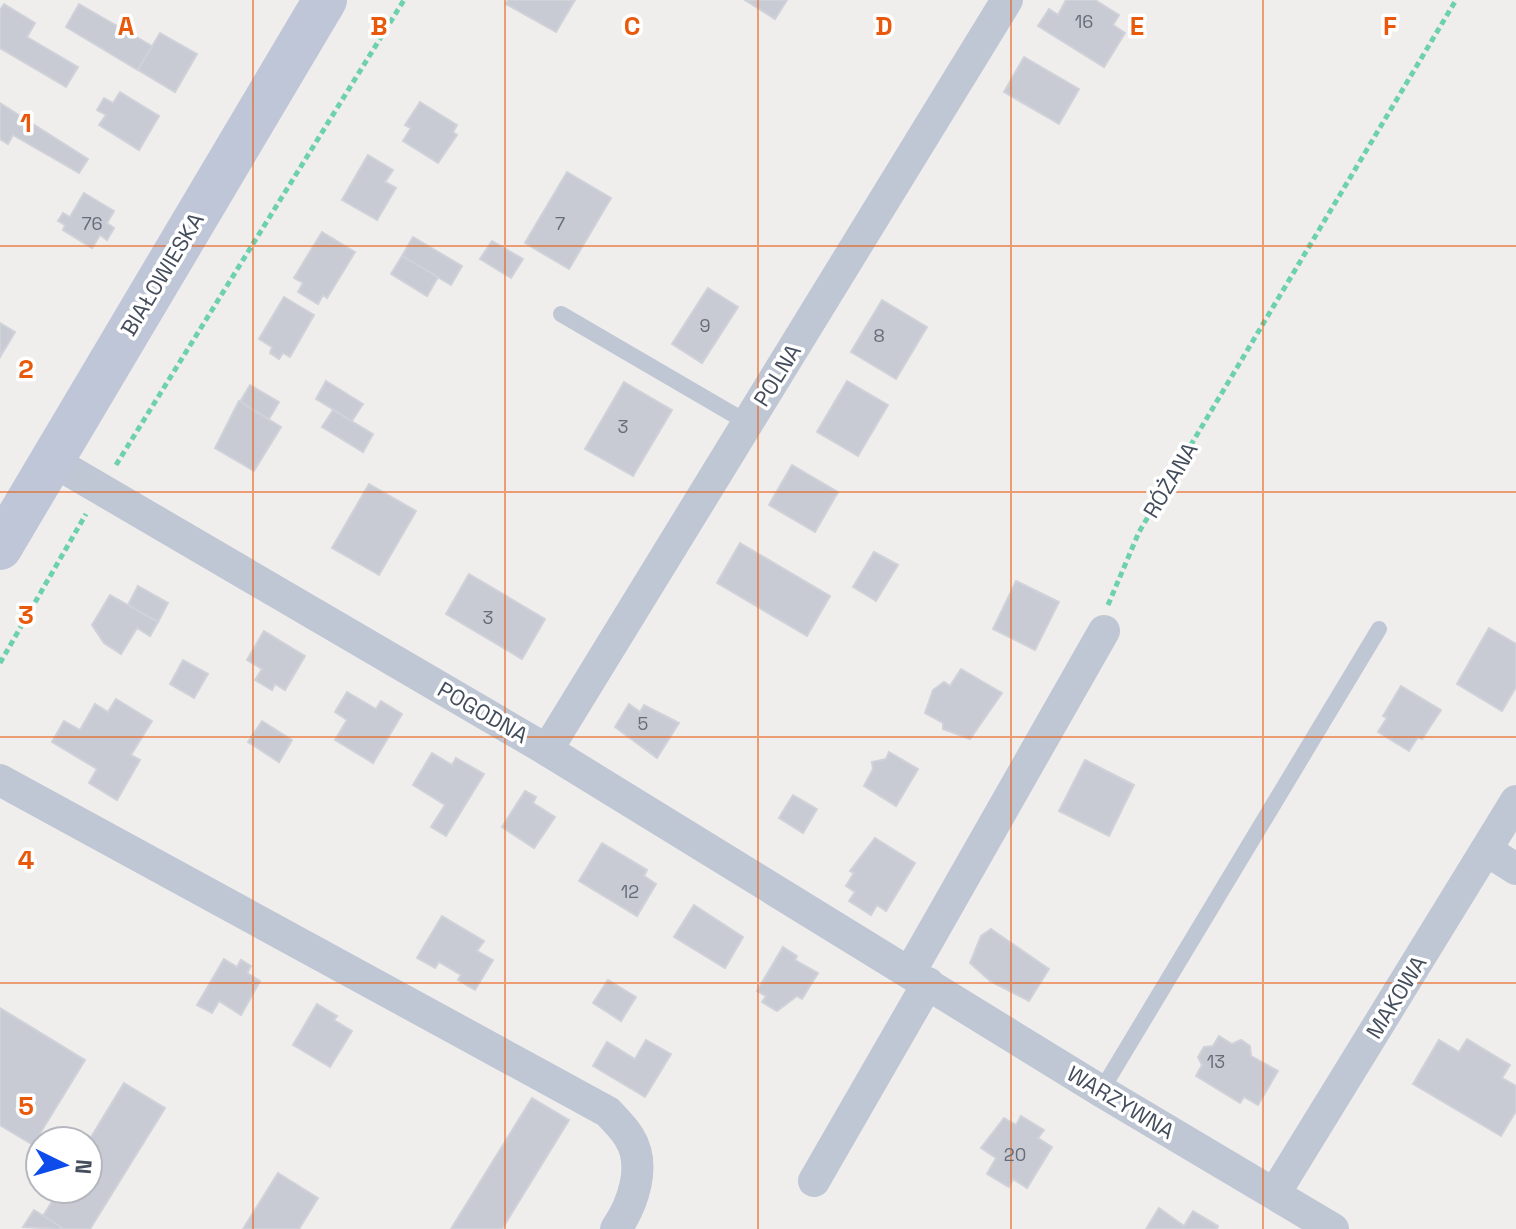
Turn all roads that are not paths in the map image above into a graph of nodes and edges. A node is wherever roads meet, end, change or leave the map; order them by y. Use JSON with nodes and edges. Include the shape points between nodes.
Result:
{"nodes":[{"id":1,"x":325,"y":0,"type":"edge"},
{"id":2,"x":1007,"y":0,"type":"edge"},
{"id":3,"x":561,"y":314,"type":"dead end"},
{"id":4,"x":748,"y":423,"type":"junction"},
{"id":5,"x":51,"y":460,"type":"junction"},
{"id":6,"x":0,"y":548,"type":"edge"},
{"id":7,"x":1379,"y":629,"type":"dead end"},
{"id":8,"x":1104,"y":631,"type":"road end"},
{"id":9,"x":547,"y":750,"type":"junction"},
{"id":10,"x":0,"y":780,"type":"edge"},
{"id":11,"x":1516,"y":801,"type":"edge"},
{"id":12,"x":1486,"y":850,"type":"junction"},
{"id":13,"x":1516,"y":869,"type":"edge"},
{"id":14,"x":919,"y":978,"type":"junction"},
{"id":15,"x":1101,"y":1091,"type":"junction"},
{"id":16,"x":814,"y":1181,"type":"dead end"},
{"id":17,"x":1275,"y":1193,"type":"junction"},
{"id":18,"x":616,"y":1229,"type":"edge"},
{"id":19,"x":1333,"y":1229,"type":"edge"}],
"edges":[{"from":1,"to":5,"type":"main road","name":"BIAŁOWIESKA"},
{"from":2,"to":4,"type":"street","name":"POLNA"},
{"from":3,"to":4,"type":"lane"},
{"from":4,"to":9,"type":"street","name":"POLNA"},
{"from":5,"to":6,"type":"main road","name":"BIAŁOWIESKA"},
{"from":5,"to":9,"type":"street","name":"POGODNA"},
{"from":7,"to":15,"type":"lane"},
{"from":8,"to":14,"type":"street"},
{"from":9,"to":14,"type":"street","name":"POGODNA"},
{"from":10,"to":18,"type":"street","via":[[608,1112],[631,1139],[638,1178]]},
{"from":11,"to":12,"type":"street","name":"MAKOWA"},
{"from":12,"to":13,"type":"street"},
{"from":12,"to":17,"type":"street","name":"MAKOWA"},
{"from":14,"to":15,"type":"street","name":"WARZYWNA"},
{"from":14,"to":16,"type":"street"},
{"from":15,"to":17,"type":"street","name":"WARZYWNA"},
{"from":17,"to":19,"type":"street","name":"WARZYWNA"}]}
